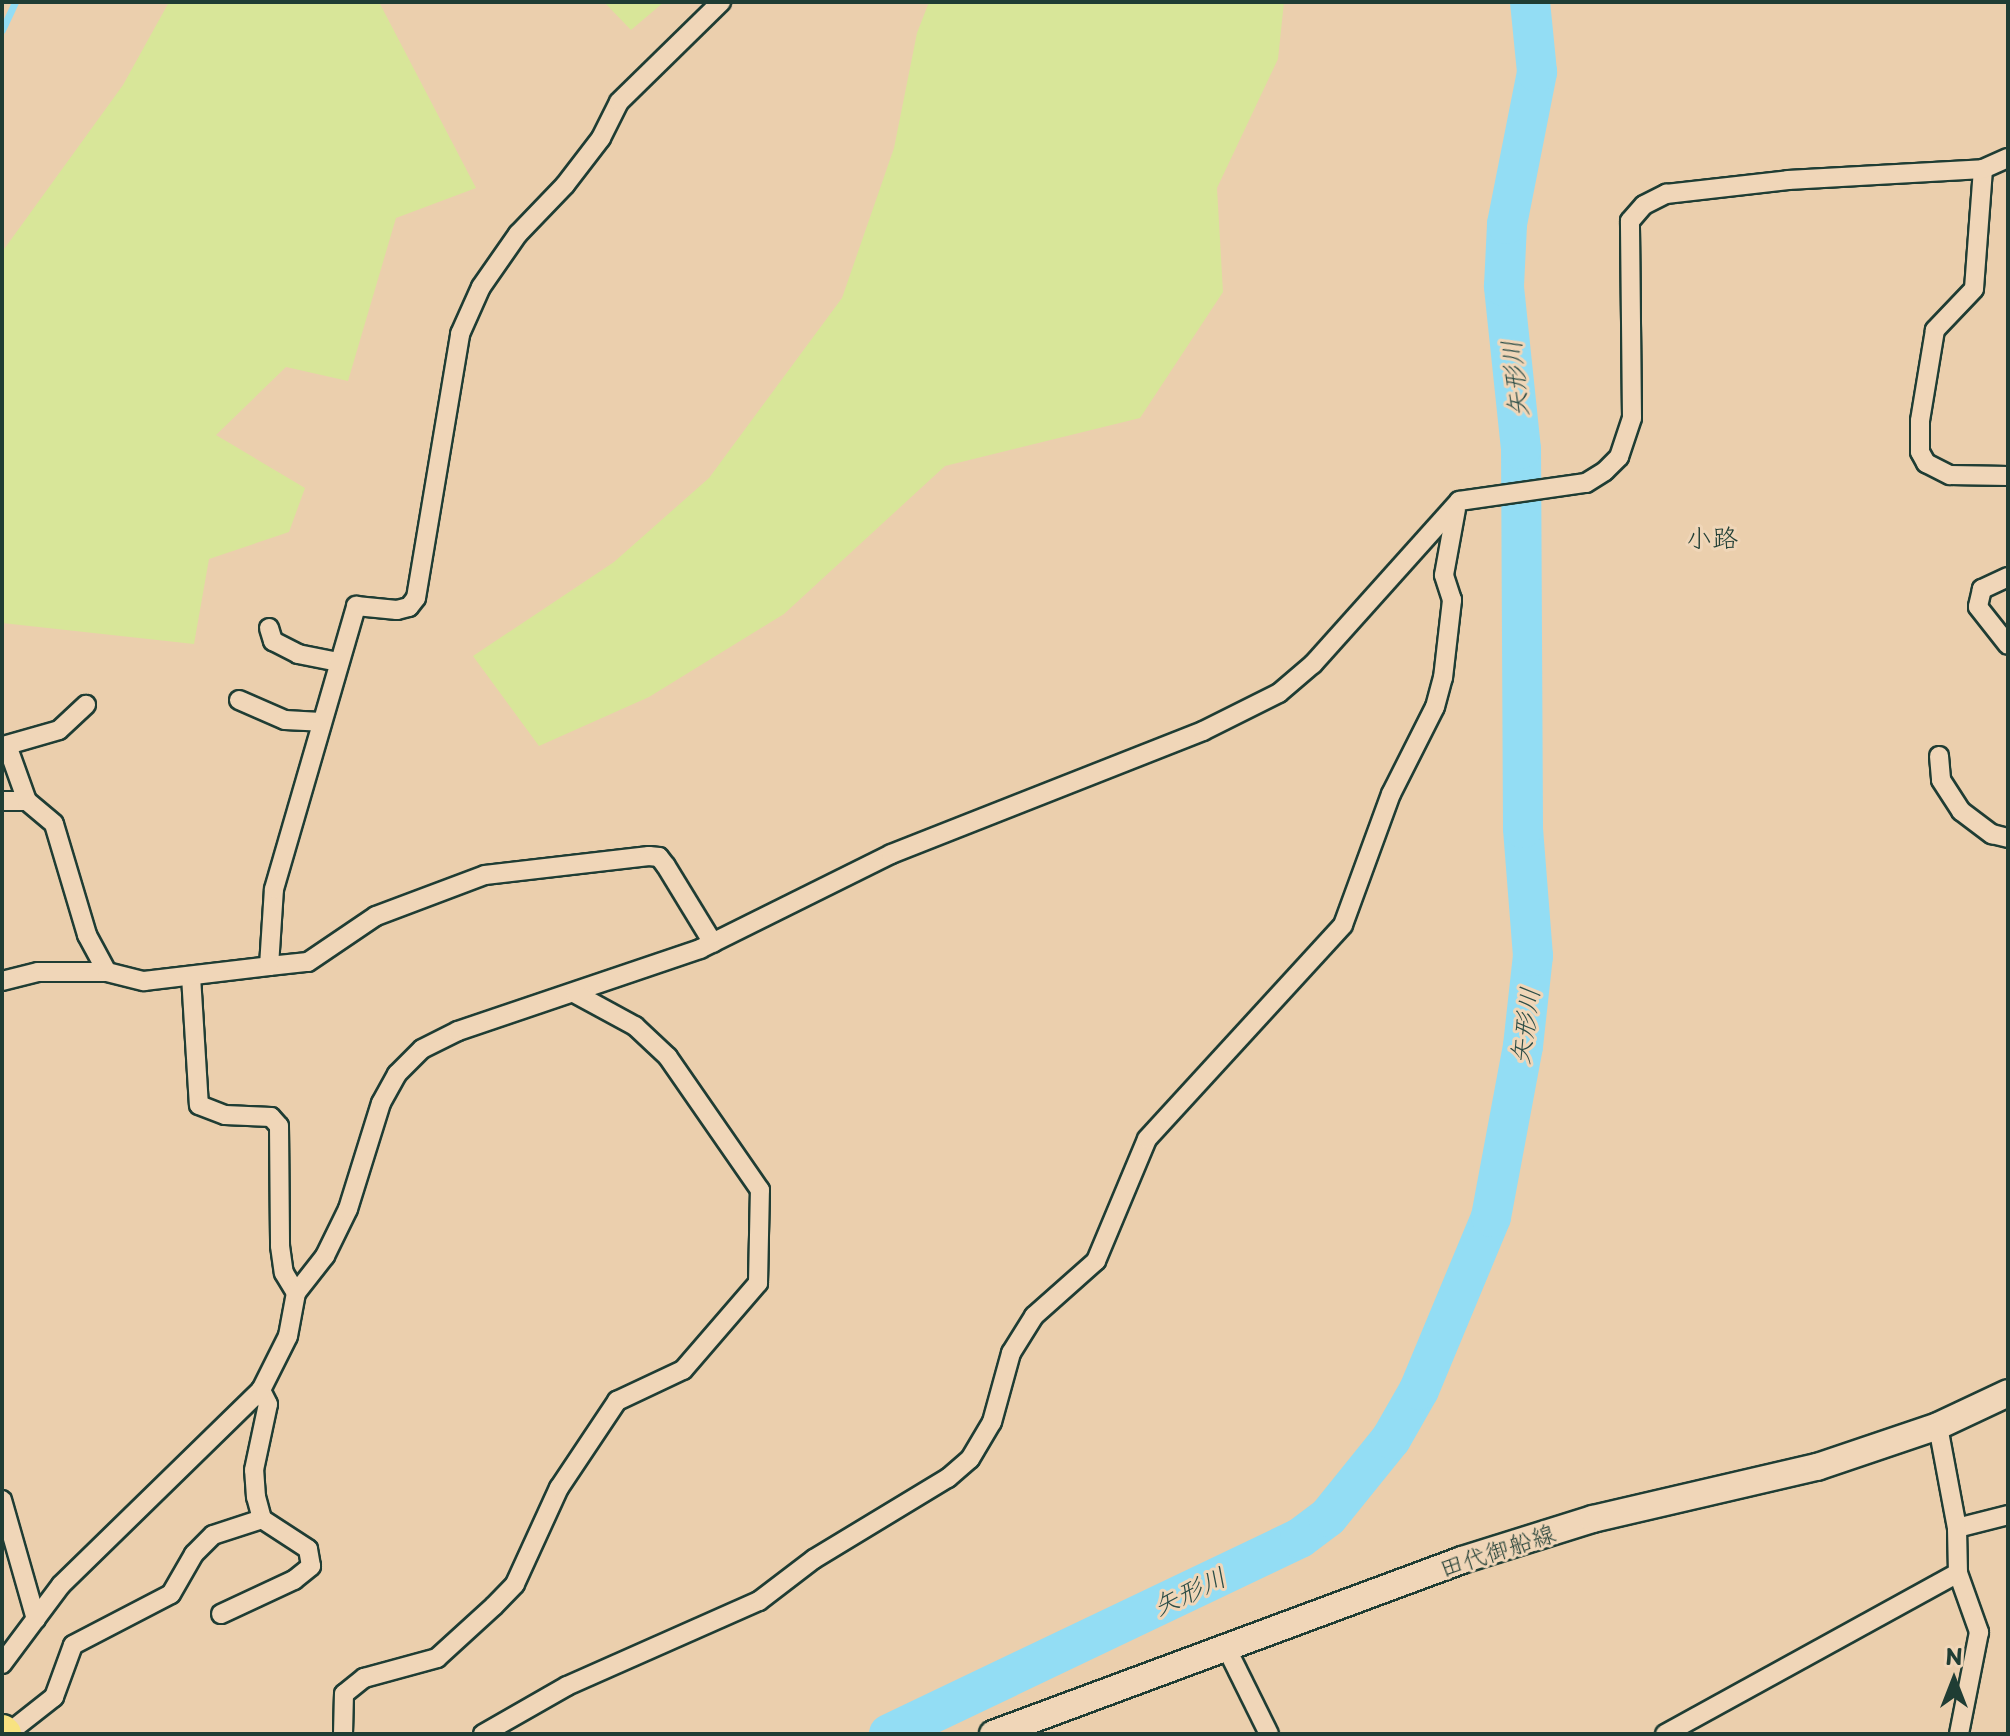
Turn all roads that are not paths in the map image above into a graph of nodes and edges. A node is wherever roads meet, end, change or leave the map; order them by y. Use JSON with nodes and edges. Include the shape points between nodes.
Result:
{"nodes":[{"id":1,"x":721,"y":2,"type":"edge"},
{"id":2,"x":2008,"y":158,"type":"edge"},
{"id":3,"x":1983,"y":169,"type":"junction"},
{"id":4,"x":2008,"y":476,"type":"edge"},
{"id":5,"x":1456,"y":509,"type":"junction"},
{"id":6,"x":2008,"y":577,"type":"edge"},
{"id":7,"x":269,"y":628,"type":"dead end"},
{"id":8,"x":2008,"y":645,"type":"edge"},
{"id":9,"x":338,"y":662,"type":"junction"},
{"id":10,"x":239,"y":700,"type":"dead end"},
{"id":11,"x":86,"y":705,"type":"dead end"},
{"id":12,"x":321,"y":722,"type":"junction"},
{"id":13,"x":4,"y":744,"type":"edge"},
{"id":14,"x":1939,"y":756,"type":"dead end"},
{"id":15,"x":2,"y":801,"type":"edge"},
{"id":16,"x":27,"y":801,"type":"junction"},
{"id":17,"x":2008,"y":838,"type":"edge"},
{"id":18,"x":713,"y":943,"type":"junction"},
{"id":19,"x":269,"y":966,"type":"junction"},
{"id":20,"x":107,"y":972,"type":"junction"},
{"id":21,"x":191,"y":976,"type":"junction"},
{"id":22,"x":2,"y":981,"type":"edge"},
{"id":23,"x":576,"y":994,"type":"junction"},
{"id":24,"x":296,"y":1293,"type":"junction"},
{"id":25,"x":261,"y":1390,"type":"junction"},
{"id":26,"x":2008,"y":1393,"type":"edge"},
{"id":27,"x":1938,"y":1426,"type":"junction"},
{"id":28,"x":2,"y":1500,"type":"edge"},
{"id":29,"x":2008,"y":1515,"type":"edge"},
{"id":30,"x":262,"y":1519,"type":"junction"},
{"id":31,"x":1957,"y":1528,"type":"junction"},
{"id":32,"x":1958,"y":1573,"type":"junction"},
{"id":33,"x":221,"y":1614,"type":"dead end"},
{"id":34,"x":36,"y":1619,"type":"junction"},
{"id":35,"x":1226,"y":1647,"type":"junction"},
{"id":36,"x":2,"y":1664,"type":"edge"},
{"id":37,"x":4,"y":1733,"type":"edge"},
{"id":38,"x":343,"y":1734,"type":"edge"},
{"id":39,"x":483,"y":1734,"type":"edge"},
{"id":40,"x":993,"y":1734,"type":"edge"},
{"id":41,"x":1269,"y":1734,"type":"edge"},
{"id":42,"x":1665,"y":1734,"type":"edge"},
{"id":43,"x":1959,"y":1734,"type":"edge"}],
"edges":[{"from":1,"to":9,"type":"street","via":[[619,102],[601,138],[518,234],[481,287],[460,334],[416,598],[397,610],[356,606]]},
{"from":2,"to":3,"type":"street"},
{"from":3,"to":4,"type":"street","via":[[1974,289],[1935,330],[1920,452],[1926,463],[1950,475]]},
{"from":3,"to":5,"type":"street","via":[[1788,180],[1666,194],[1644,205],[1630,221],[1628,438],[1605,471],[1576,485],[1474,496],[1459,501]]},
{"from":5,"to":18,"type":"street","via":[[1425,536],[1313,664],[1279,693],[1068,788],[891,854]]},
{"from":5,"to":39,"type":"street","via":[[1444,575],[1452,600],[1443,678],[1435,707],[1391,794],[1343,925],[1147,1139],[1096,1261],[1034,1316],[1011,1353],[992,1422],[970,1459],[948,1478],[814,1559],[759,1601],[567,1686]]},
{"from":6,"to":8,"type":"street","via":[[1982,589],[1978,607]]},
{"from":7,"to":9,"type":"street","via":[[273,641],[285,648]]},
{"from":9,"to":12,"type":"street"},
{"from":10,"to":12,"type":"street","via":[[285,720]]},
{"from":11,"to":13,"type":"street","via":[[59,730]]},
{"from":12,"to":19,"type":"street","via":[[274,889]]},
{"from":13,"to":16,"type":"street"},
{"from":14,"to":17,"type":"street","via":[[1941,780],[1961,811],[1992,834]]},
{"from":15,"to":16,"type":"street"},
{"from":16,"to":20,"type":"street","via":[[54,824],[87,935]]},
{"from":18,"to":19,"type":"street","via":[[666,866],[659,857],[649,856],[485,875],[376,916],[308,962]]},
{"from":18,"to":23,"type":"street"},
{"from":19,"to":21,"type":"street"},
{"from":20,"to":21,"type":"street","via":[[144,981]]},
{"from":20,"to":22,"type":"street","via":[[38,972]]},
{"from":21,"to":24,"type":"street","via":[[199,1105],[225,1115],[271,1117],[279,1126],[280,1246],[284,1273]]},
{"from":23,"to":24,"type":"street","via":[[458,1031],[422,1049],[397,1074],[381,1103],[348,1209],[325,1256]]},
{"from":23,"to":38,"type":"street","via":[[635,1026],[668,1057],[760,1190],[758,1283],[683,1370],[617,1401],[559,1488],[515,1584],[494,1606],[437,1658],[364,1678],[344,1694]]},
{"from":24,"to":25,"type":"street","via":[[288,1336]]},
{"from":25,"to":30,"type":"street","via":[[268,1404],[254,1470]]},
{"from":25,"to":34,"type":"street","via":[[61,1585]]},
{"from":26,"to":27,"type":"main road","name":"田代御船線"},
{"from":27,"to":31,"type":"street"},
{"from":27,"to":35,"type":"main road","name":"田代御船線","via":[[1817,1467],[1593,1519]]},
{"from":28,"to":34,"type":"street"},
{"from":29,"to":31,"type":"street"},
{"from":30,"to":33,"type":"street","via":[[308,1549],[311,1566],[294,1580]]},
{"from":30,"to":37,"type":"street","via":[[213,1535],[194,1554],[171,1594],[154,1607],[84,1635],[73,1645],[54,1697]]},
{"from":31,"to":32,"type":"street"},
{"from":32,"to":42,"type":"street"},
{"from":32,"to":43,"type":"street","via":[[1979,1632]]},
{"from":34,"to":36,"type":"street"},
{"from":35,"to":40,"type":"main road","name":"田代御船線"},
{"from":35,"to":41,"type":"street"}]}
